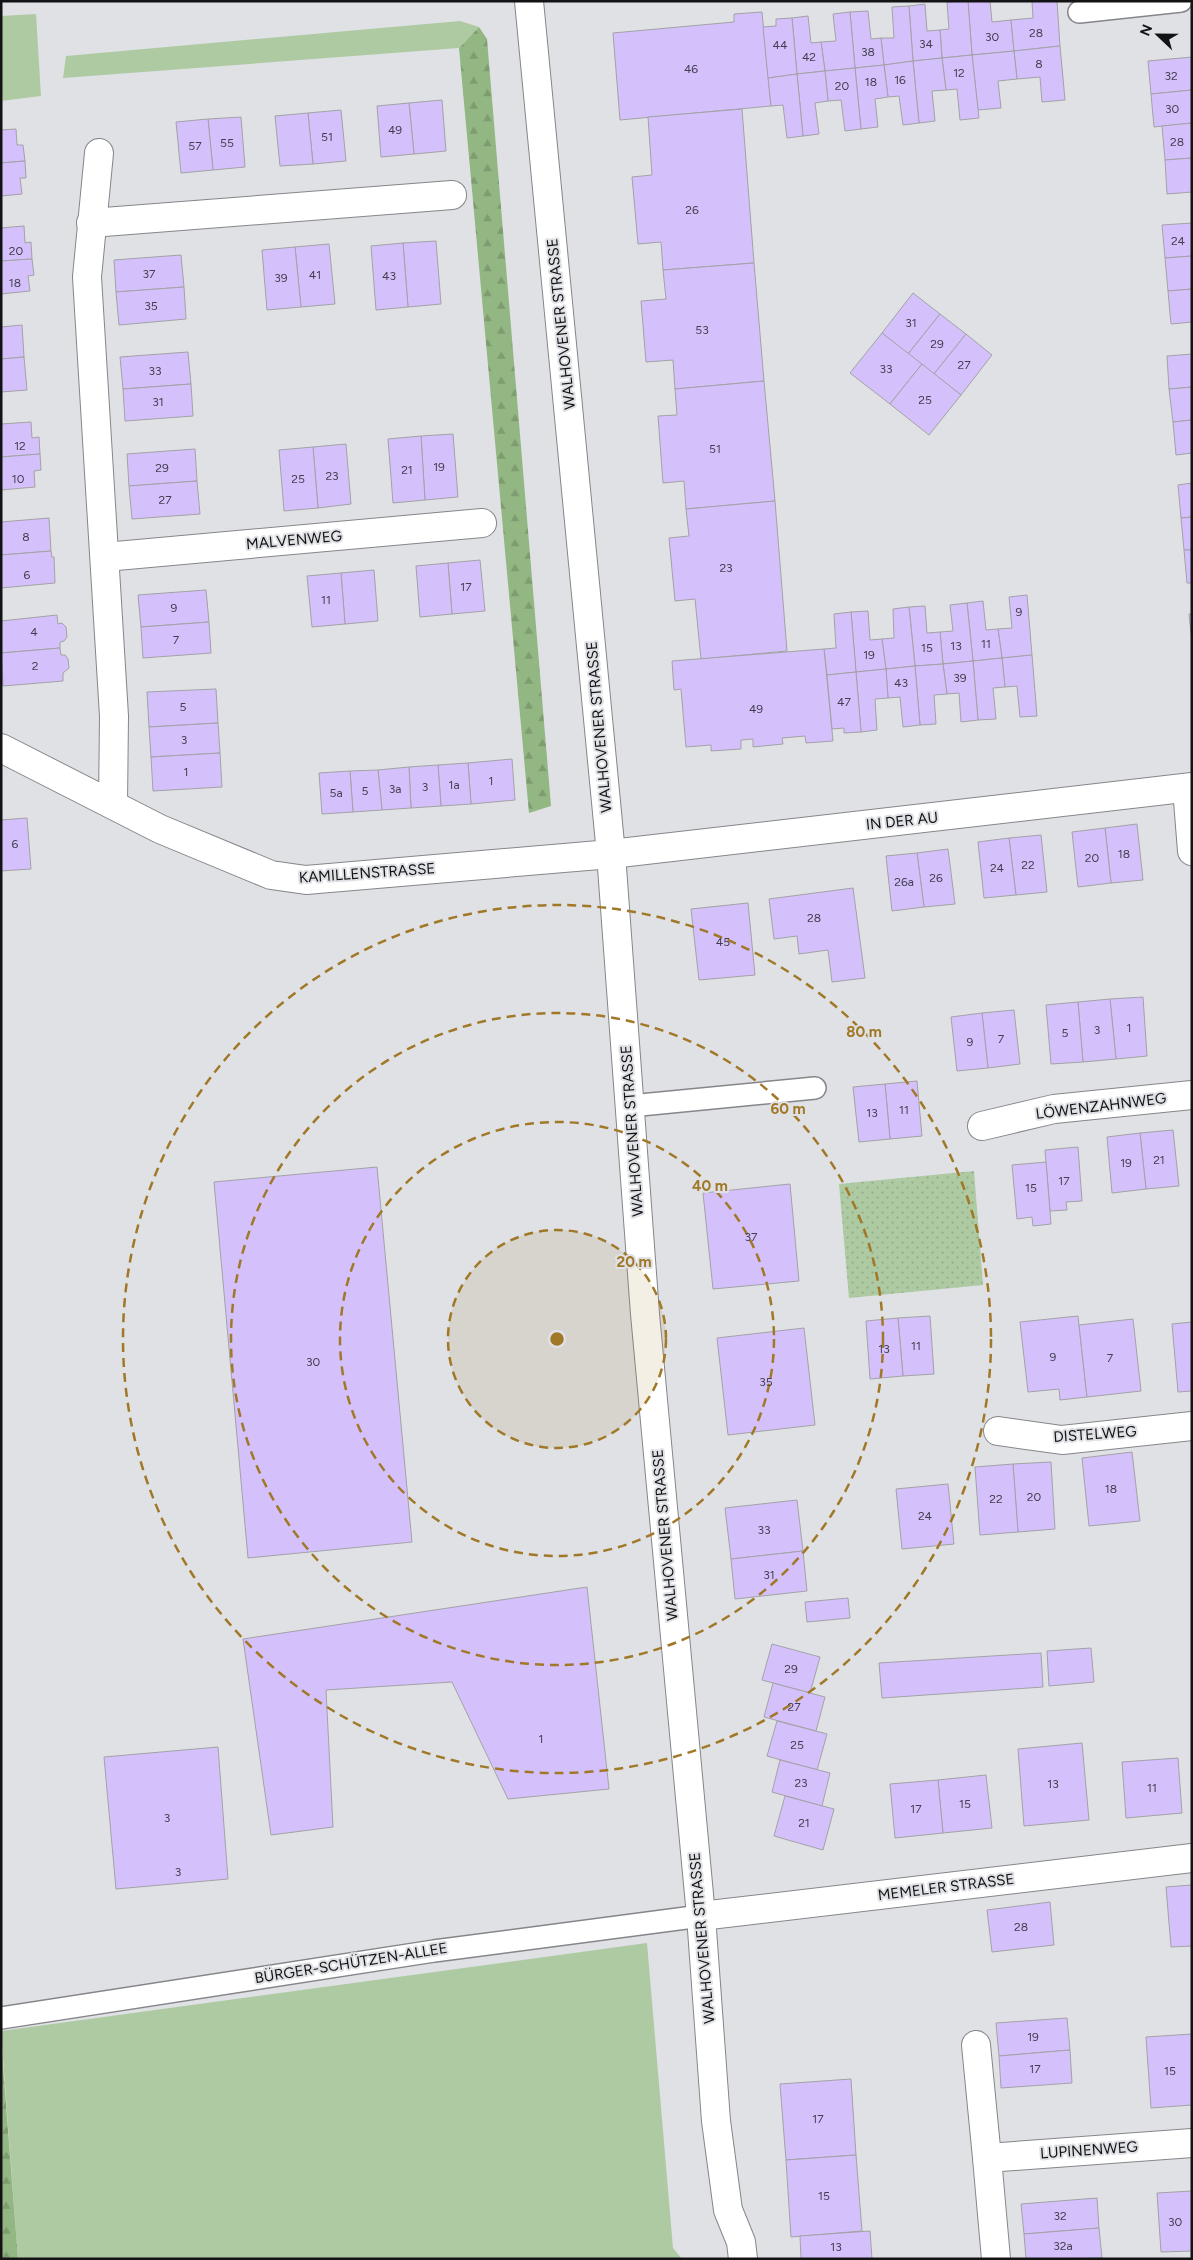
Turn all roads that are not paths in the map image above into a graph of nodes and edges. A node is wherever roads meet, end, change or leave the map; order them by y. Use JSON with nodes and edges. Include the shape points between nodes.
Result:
{"nodes":[{"id":1,"x":529,"y":1,"type":"edge"},
{"id":2,"x":1181,"y":1,"type":"edge"},
{"id":3,"x":1079,"y":12,"type":"dead end"},
{"id":4,"x":99,"y":153,"type":"dead end"},
{"id":5,"x":452,"y":194,"type":"dead end"},
{"id":6,"x":91,"y":223,"type":"junction"},
{"id":7,"x":482,"y":523,"type":"dead end"},
{"id":8,"x":105,"y":556,"type":"junction"},
{"id":9,"x":1,"y":748,"type":"edge"},
{"id":10,"x":1189,"y":787,"type":"edge"},
{"id":11,"x":113,"y":804,"type":"junction"},
{"id":12,"x":1192,"y":851,"type":"edge"},
{"id":13,"x":611,"y":854,"type":"junction"},
{"id":14,"x":816,"y":1088,"type":"dead end"},
{"id":15,"x":1192,"y":1095,"type":"edge"},
{"id":16,"x":630,"y":1106,"type":"junction"},
{"id":17,"x":982,"y":1126,"type":"dead end"},
{"id":18,"x":1192,"y":1426,"type":"edge"},
{"id":19,"x":998,"y":1431,"type":"dead end"},
{"id":20,"x":1192,"y":1858,"type":"edge"},
{"id":21,"x":701,"y":1916,"type":"junction"},
{"id":22,"x":1,"y":2018,"type":"edge"},
{"id":23,"x":976,"y":2045,"type":"dead end"},
{"id":24,"x":1192,"y":2143,"type":"edge"},
{"id":25,"x":987,"y":2158,"type":"junction"},
{"id":26,"x":743,"y":2259,"type":"edge"},
{"id":27,"x":996,"y":2259,"type":"edge"}],
"edges":[{"from":1,"to":13,"type":"street","name":"WALHOVENER STRASSE"},
{"from":2,"to":3,"type":"lane"},
{"from":4,"to":6,"type":"street"},
{"from":5,"to":6,"type":"street"},
{"from":6,"to":8,"type":"street","via":[[86,277]]},
{"from":7,"to":8,"type":"street","name":"MALVENWEG"},
{"from":8,"to":11,"type":"street","via":[[114,716]]},
{"from":9,"to":11,"type":"street","name":"KAMILLENSTRASSE"},
{"from":10,"to":12,"type":"street"},
{"from":10,"to":13,"type":"street","name":"IN DER AU"},
{"from":11,"to":13,"type":"street","name":"KAMILLENSTRASSE","via":[[160,829],[244,865],[271,875],[306,880]]},
{"from":13,"to":16,"type":"street","name":"WALHOVENER STRASSE"},
{"from":14,"to":16,"type":"lane"},
{"from":15,"to":17,"type":"street","name":"LÖWENZAHNWEG","via":[[1054,1109]]},
{"from":16,"to":21,"type":"street","name":"WALHOVENER STRASSE","via":[[645,1314]]},
{"from":18,"to":19,"type":"street","name":"DISTELWEG","via":[[1062,1440]]},
{"from":20,"to":21,"type":"street","name":"MEMELER STRASSE"},
{"from":21,"to":22,"type":"lane","name":"BÜRGER-SCHÜTZEN-ALLEE","via":[[424,1952]]},
{"from":21,"to":26,"type":"street","name":"WALHOVENER STRASSE","via":[[716,2121],[728,2210],[741,2242]]},
{"from":23,"to":25,"type":"street"},
{"from":24,"to":25,"type":"street","name":"LUPINENWEG"},
{"from":25,"to":27,"type":"street"}]}
